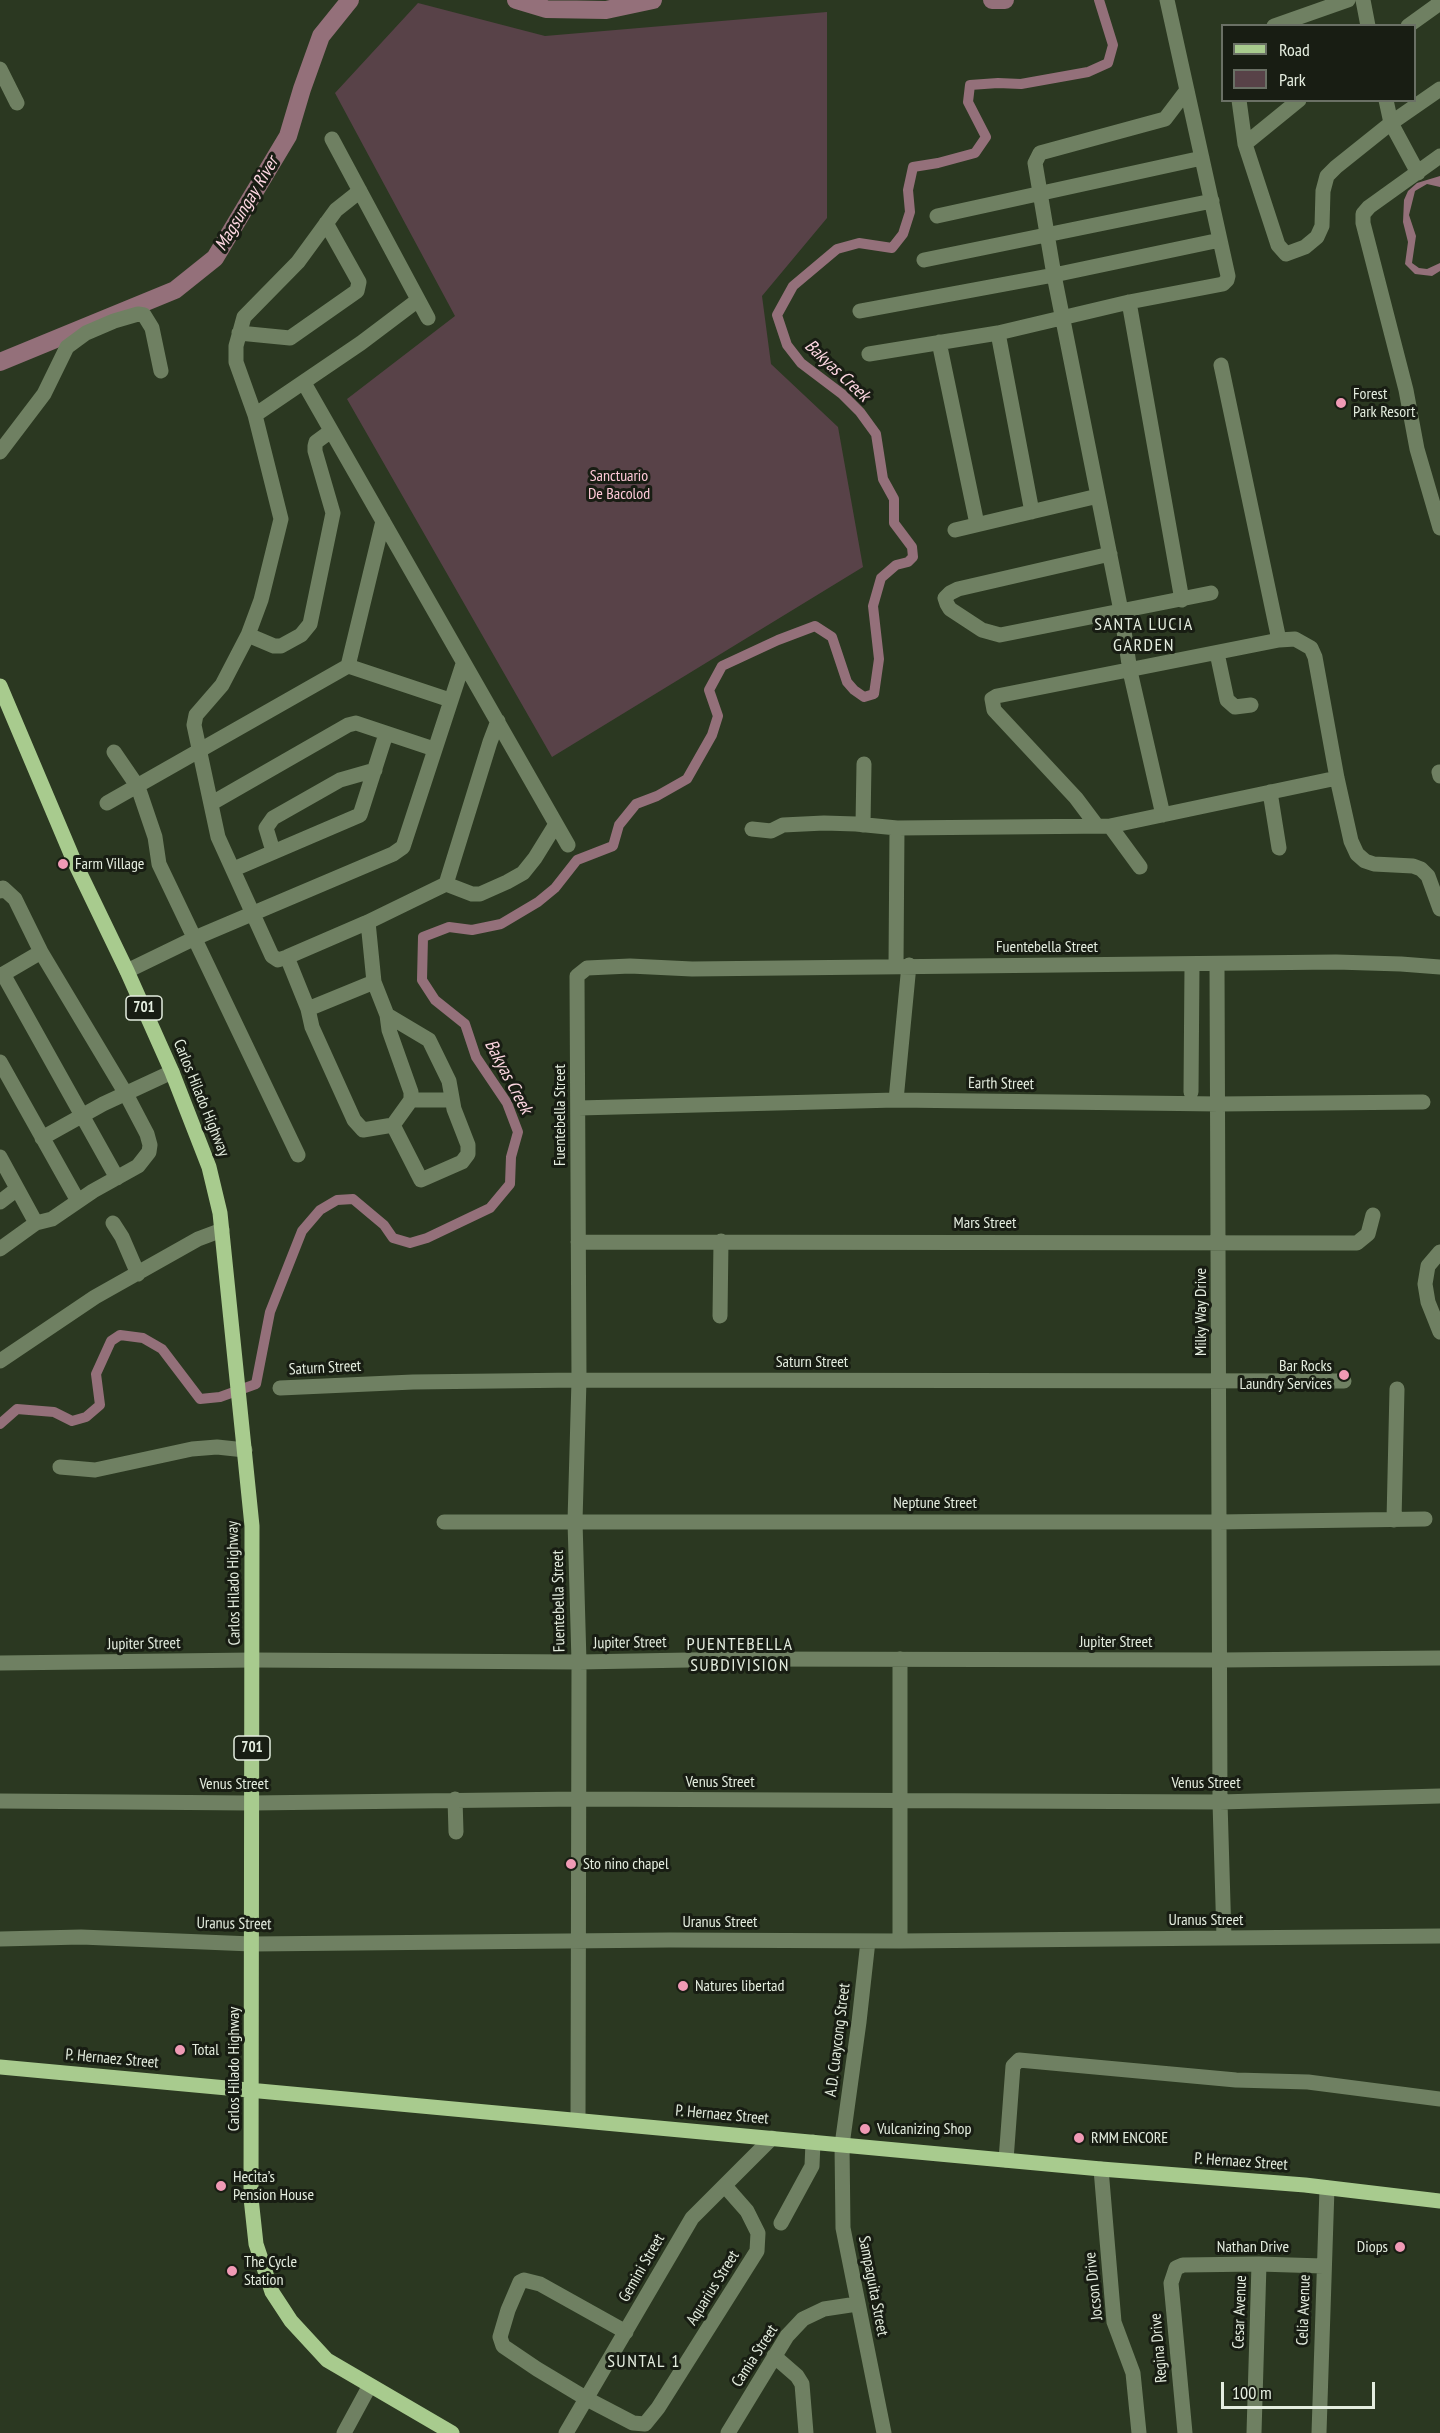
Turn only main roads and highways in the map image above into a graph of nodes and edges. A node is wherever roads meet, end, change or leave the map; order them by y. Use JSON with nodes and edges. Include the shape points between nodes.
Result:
{"nodes":[{"id":1,"x":0,"y":686,"type":"edge"},
{"id":2,"x":0,"y":2067,"type":"edge"},
{"id":3,"x":253,"y":2092,"type":"junction"},
{"id":4,"x":1440,"y":2201,"type":"edge"},
{"id":5,"x":452,"y":2433,"type":"edge"}],
"edges":[{"from":1,"to":3,"type":"main road","name":"Carlos Hilado Highway","number":"701","via":[[74,861],[172,1072],[217,1195],[252,1527]]},
{"from":2,"to":3,"type":"main road","name":"P. Hernaez Street"},
{"from":3,"to":4,"type":"main road","name":"P. Hernaez Street","via":[[1327,2187]]},
{"from":3,"to":5,"type":"main road","name":"Carlos Hilado Highway","number":"701","via":[[251,2198],[256,2244],[272,2292],[291,2322],[327,2360]]}]}
